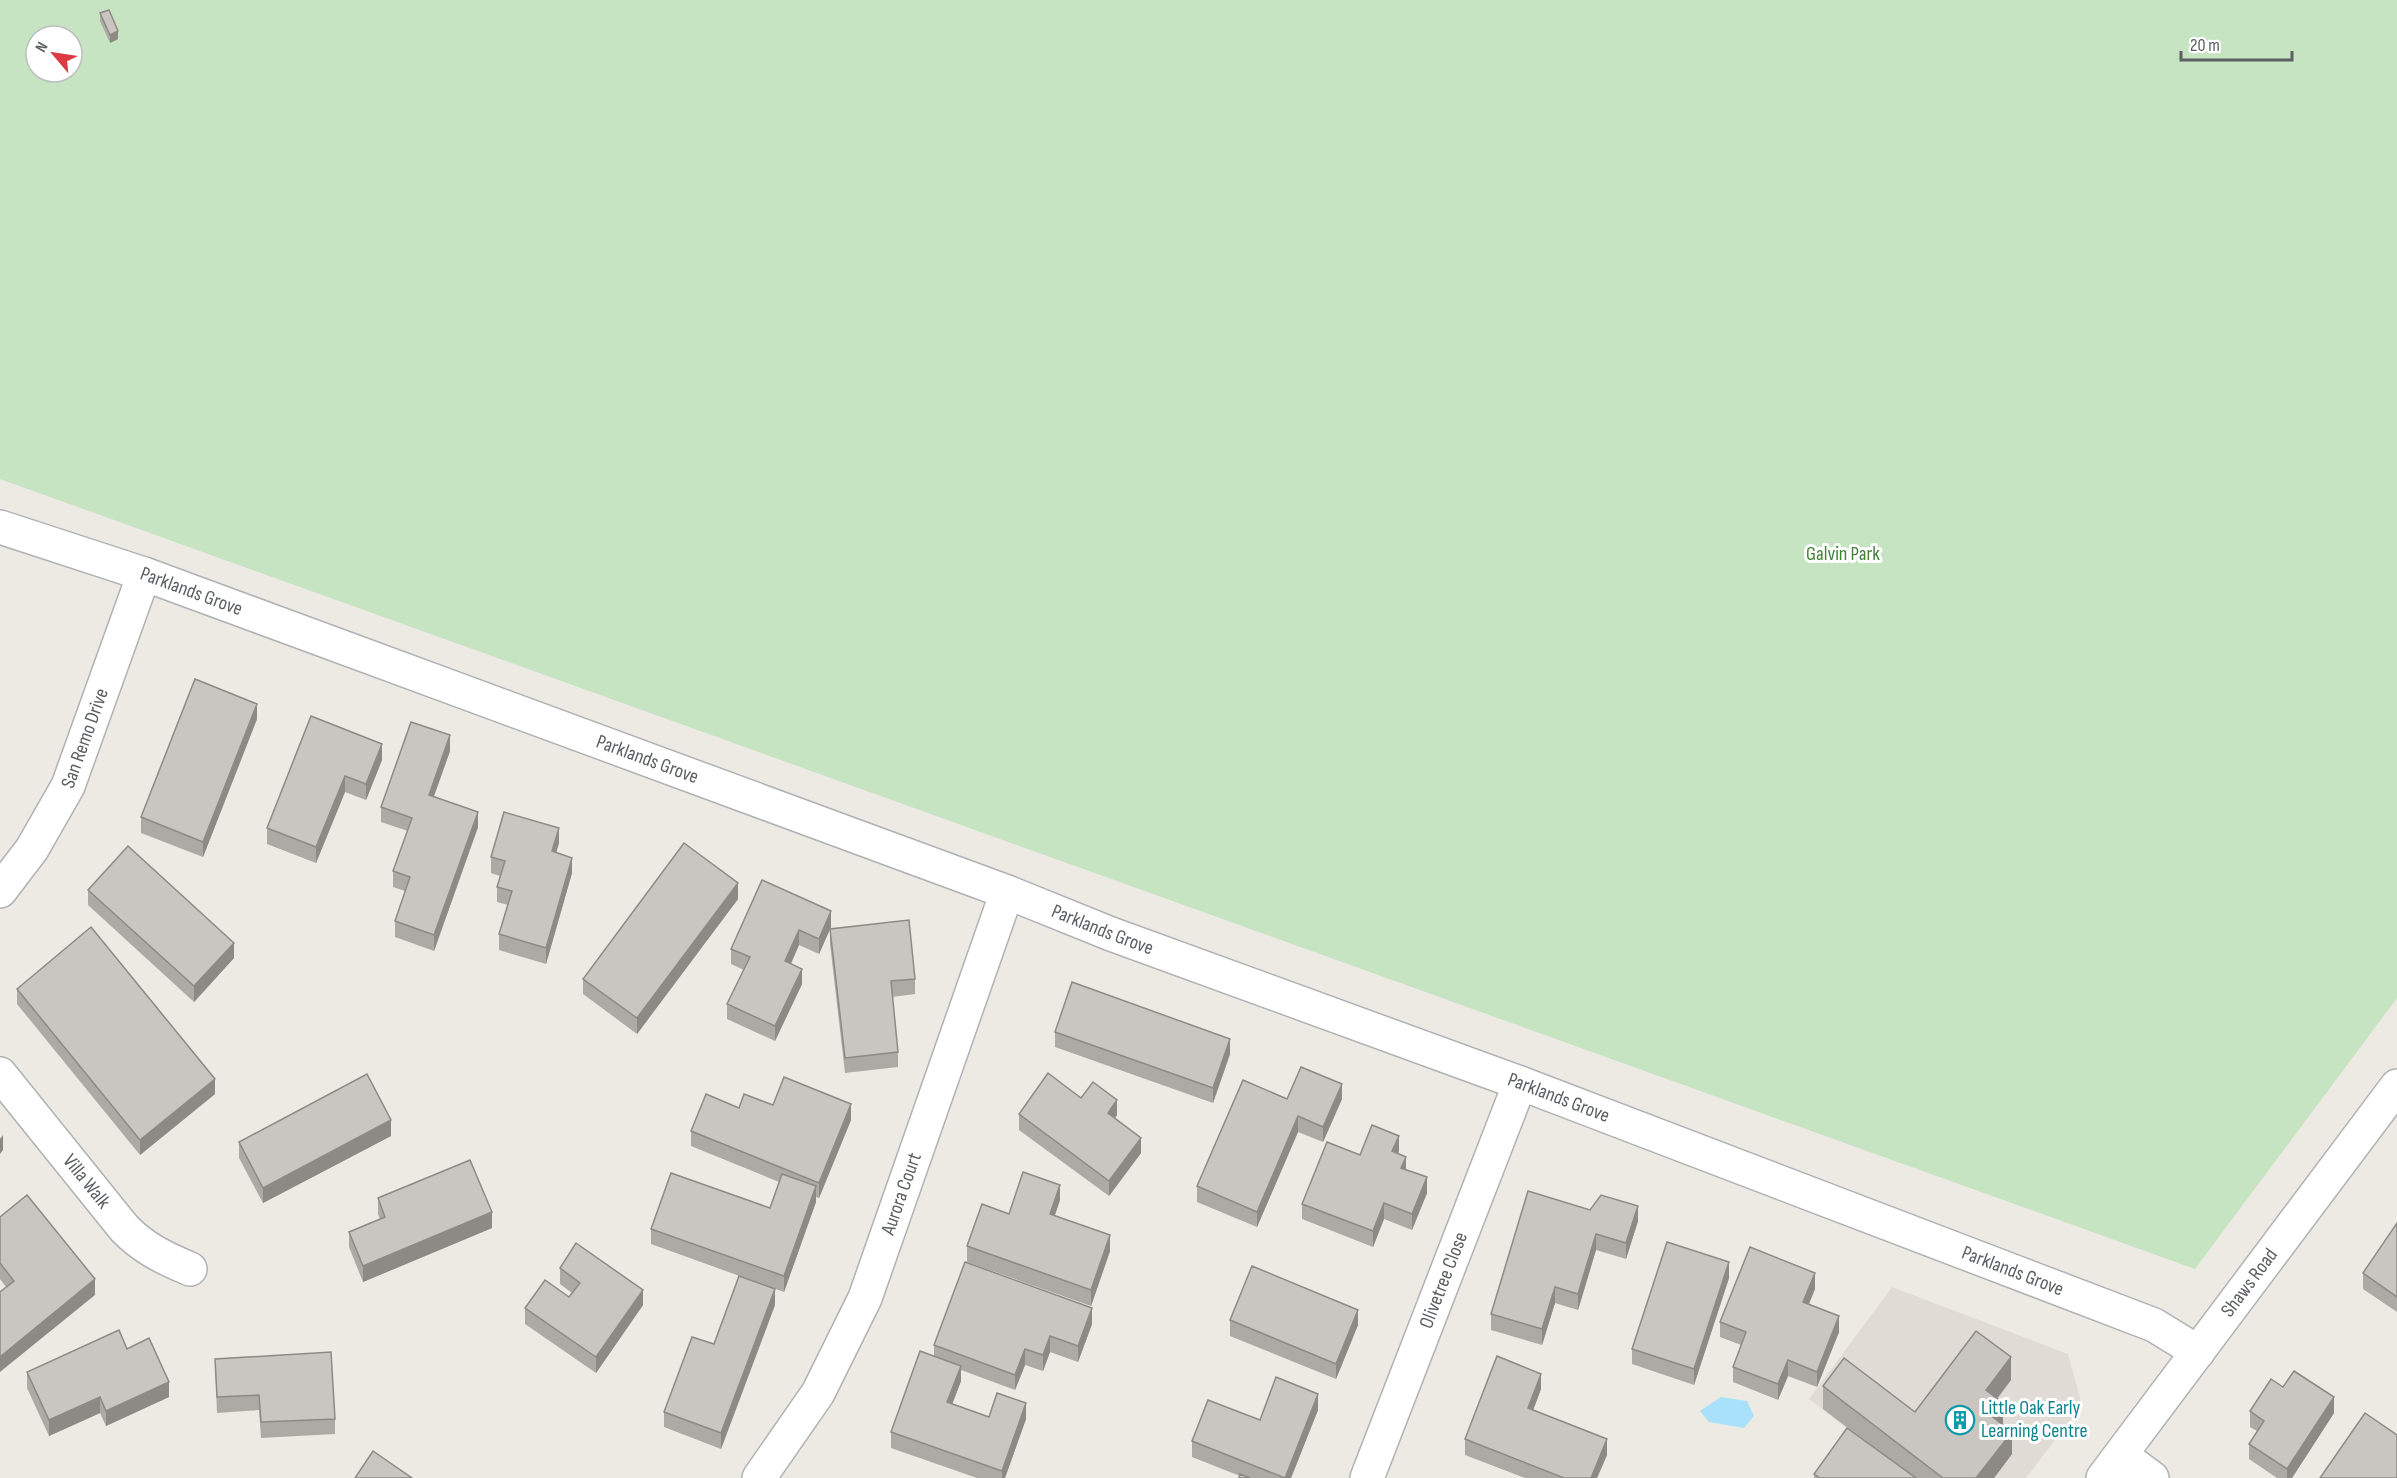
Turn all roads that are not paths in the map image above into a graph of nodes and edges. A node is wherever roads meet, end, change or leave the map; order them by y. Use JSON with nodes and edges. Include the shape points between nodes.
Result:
{"nodes":[{"id":1,"x":0,"y":527,"type":"edge"},
{"id":2,"x":144,"y":574,"type":"junction"},
{"id":3,"x":0,"y":891,"type":"edge"},
{"id":4,"x":1007,"y":892,"type":"junction"},
{"id":5,"x":0,"y":1074,"type":"edge"},
{"id":6,"x":1520,"y":1083,"type":"junction"},
{"id":7,"x":2397,"y":1086,"type":"edge"},
{"id":8,"x":190,"y":1269,"type":"dead end"},
{"id":9,"x":2198,"y":1352,"type":"junction"},
{"id":10,"x":2112,"y":1466,"type":"edge"},
{"id":11,"x":759,"y":1478,"type":"edge"},
{"id":12,"x":1367,"y":1478,"type":"edge"},
{"id":13,"x":2152,"y":1478,"type":"edge"}],
"edges":[{"from":1,"to":2,"type":"street","name":"Parklands Grove"},
{"from":2,"to":3,"type":"street","name":"San Remo Drive","via":[[68,786],[32,849]]},
{"from":2,"to":4,"type":"street","name":"Parklands Grove"},
{"from":4,"to":6,"type":"street","name":"Parklands Grove","via":[[1111,934]]},
{"from":4,"to":11,"type":"street","name":"Aurora Court","via":[[866,1298],[818,1393]]},
{"from":5,"to":8,"type":"street","name":"Villa Walk","via":[[139,1244]]},
{"from":6,"to":9,"type":"street","name":"Parklands Grove","via":[[2154,1325]]},
{"from":6,"to":12,"type":"street","name":"Olivetree Close"},
{"from":7,"to":9,"type":"street","name":"Shaws Road"},
{"from":9,"to":10,"type":"street","name":"Shaws Road"},
{"from":10,"to":13,"type":"street"}]}
